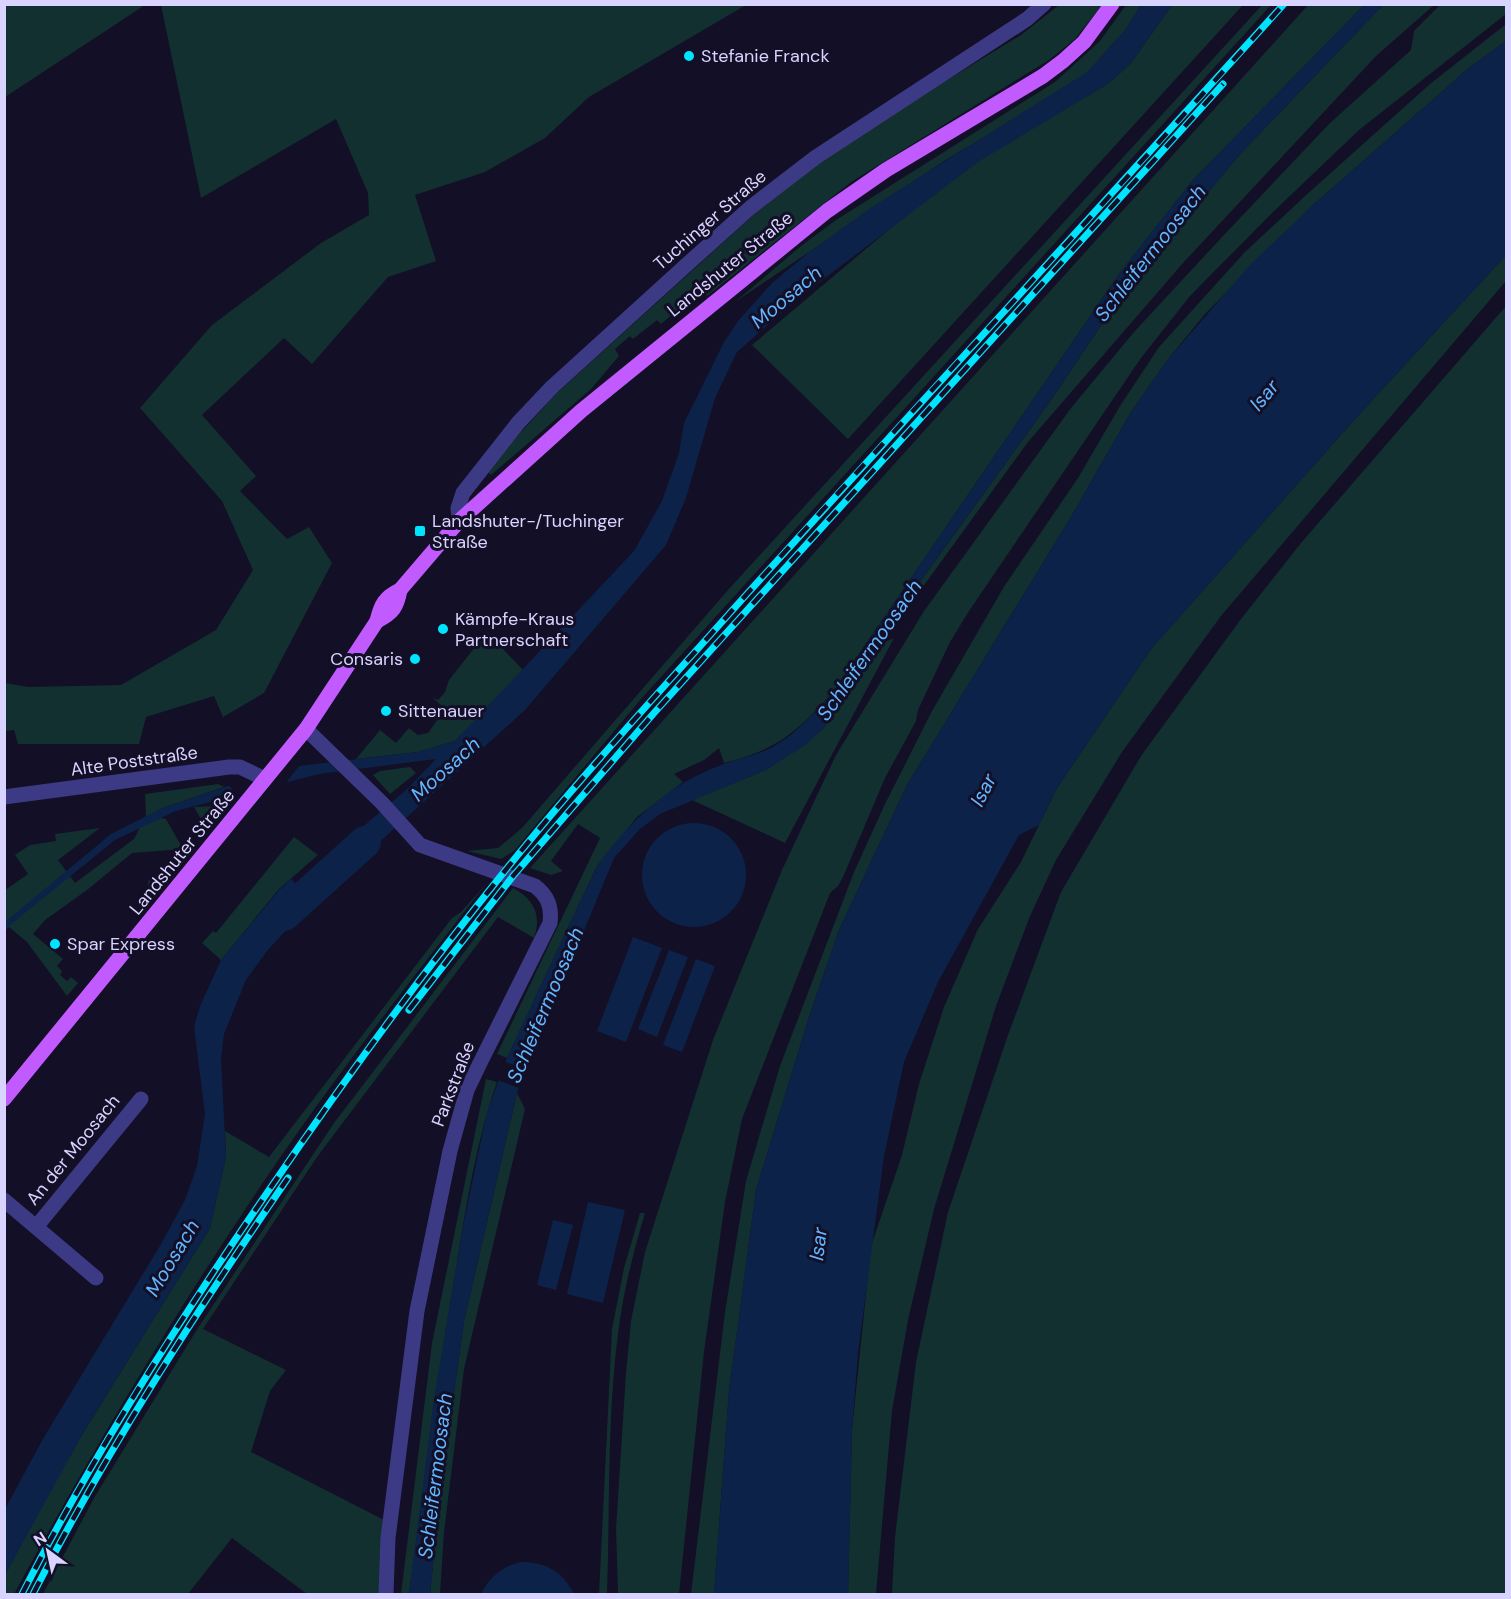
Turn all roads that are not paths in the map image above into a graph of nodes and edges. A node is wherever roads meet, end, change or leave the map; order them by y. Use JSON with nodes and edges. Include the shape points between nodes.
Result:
{"nodes":[{"id":1,"x":1044,"y":4,"type":"edge"},
{"id":2,"x":1112,"y":4,"type":"edge"},
{"id":3,"x":459,"y":520,"type":"junction"},
{"id":4,"x":306,"y":729,"type":"junction"},
{"id":5,"x":265,"y":779,"type":"junction"},
{"id":6,"x":4,"y":797,"type":"edge"},
{"id":7,"x":4,"y":1099,"type":"edge"},
{"id":8,"x":141,"y":1099,"type":"dead end"},
{"id":9,"x":4,"y":1200,"type":"edge"},
{"id":10,"x":36,"y":1227,"type":"junction"},
{"id":11,"x":96,"y":1278,"type":"dead end"},
{"id":12,"x":386,"y":1594,"type":"edge"}],
"edges":[{"from":1,"to":3,"type":"street","name":"Tuchinger Straße","via":[[1027,19],[816,156],[743,214],[552,387],[518,423],[463,493]]},
{"from":2,"to":3,"type":"main road","name":"Landshuter Straße","via":[[1084,42],[1043,76],[886,170],[793,237],[543,442]]},
{"from":3,"to":4,"type":"main road","name":"Landshuter Straße","via":[[400,590],[392,613],[378,621]]},
{"from":4,"to":5,"type":"main road","name":"Landshuter Straße"},
{"from":4,"to":12,"type":"street","name":"Parkstraße","via":[[420,844],[535,886],[544,893],[551,913],[550,923],[467,1090],[450,1151],[417,1311],[388,1538]]},
{"from":5,"to":6,"type":"street","name":"Alte Poststraße","via":[[229,767]]},
{"from":5,"to":7,"type":"main road","name":"Landshuter Straße"},
{"from":8,"to":10,"type":"street","name":"An der Moosach"},
{"from":9,"to":10,"type":"street","name":"An der Moosach"},
{"from":10,"to":11,"type":"street","name":"An der Moosach"}]}
